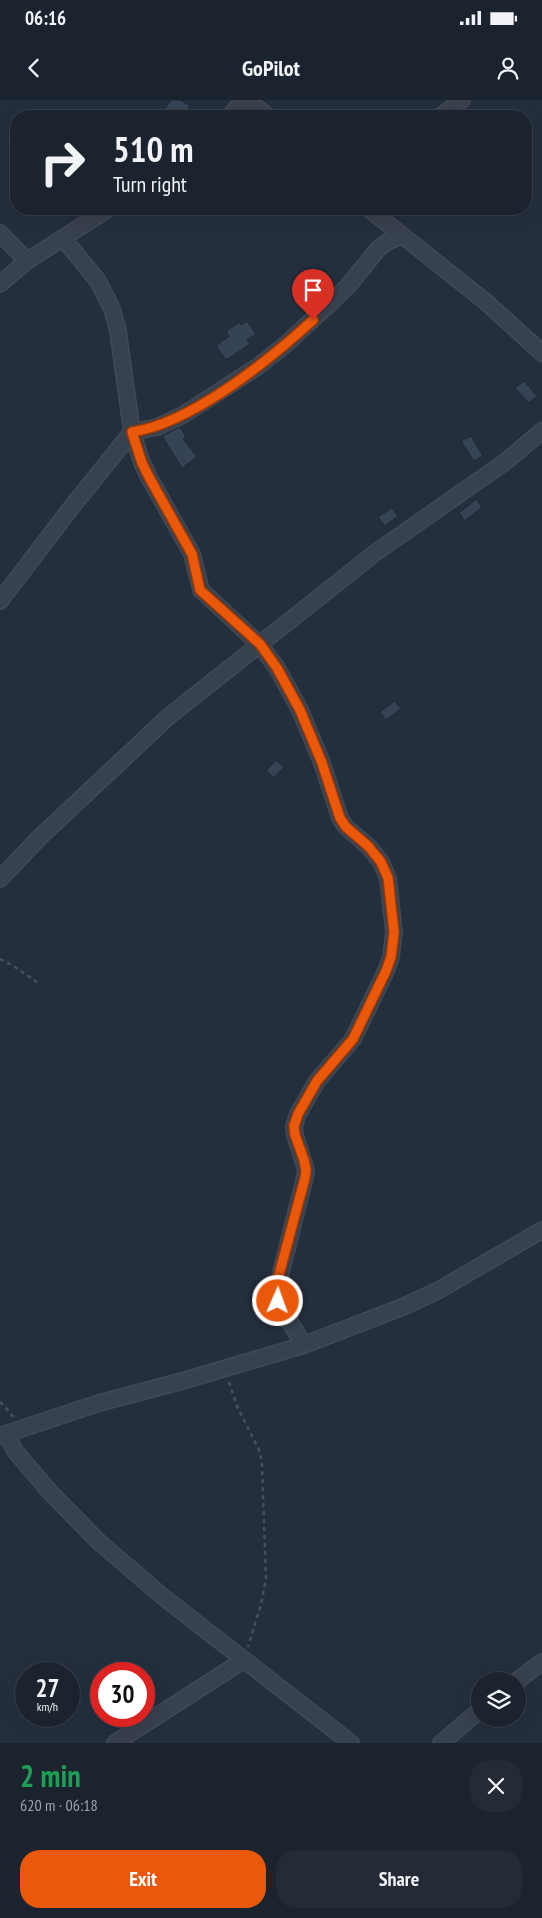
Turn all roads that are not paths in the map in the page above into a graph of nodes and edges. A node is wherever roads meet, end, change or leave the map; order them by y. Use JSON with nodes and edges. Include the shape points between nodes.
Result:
{"nodes":[{"id":1,"x":245,"y":100,"type":"edge"},
{"id":2,"x":462,"y":100,"type":"edge"},
{"id":3,"x":236,"y":110,"type":"edge"},
{"id":4,"x":259,"y":110,"type":"edge"},
{"id":5,"x":450,"y":110,"type":"edge"},
{"id":6,"x":99,"y":215,"type":"edge"},
{"id":7,"x":376,"y":215,"type":"edge"},
{"id":8,"x":0,"y":233,"type":"edge"},
{"id":9,"x":401,"y":236,"type":"junction"},
{"id":10,"x":63,"y":238,"type":"junction"},
{"id":11,"x":27,"y":261,"type":"junction"},
{"id":12,"x":0,"y":284,"type":"edge"},
{"id":13,"x":542,"y":353,"type":"edge"},
{"id":14,"x":542,"y":430,"type":"edge"},
{"id":15,"x":132,"y":432,"type":"junction"},
{"id":16,"x":0,"y":601,"type":"edge"},
{"id":17,"x":260,"y":644,"type":"junction"},
{"id":18,"x":0,"y":879,"type":"edge"},
{"id":19,"x":542,"y":1230,"type":"edge"},
{"id":20,"x":304,"y":1345,"type":"junction"},
{"id":21,"x":9,"y":1433,"type":"edge"},
{"id":22,"x":244,"y":1660,"type":"junction"},
{"id":23,"x":542,"y":1662,"type":"edge"},
{"id":24,"x":526,"y":1674,"type":"edge"},
{"id":25,"x":471,"y":1718,"type":"edge"},
{"id":26,"x":115,"y":1743,"type":"edge"},
{"id":27,"x":351,"y":1743,"type":"edge"},
{"id":28,"x":441,"y":1743,"type":"edge"}],
"edges":[{"from":1,"to":3,"type":"street"},
{"from":1,"to":4,"type":"street"},
{"from":2,"to":5,"type":"street"},
{"from":6,"to":10,"type":"street"},
{"from":7,"to":9,"type":"street"},
{"from":8,"to":11,"type":"street"},
{"from":9,"to":13,"type":"street","via":[[486,302]]},
{"from":9,"to":15,"type":"street","via":[[378,248],[348,286],[286,345],[257,367],[183,415],[157,427]]},
{"from":10,"to":11,"type":"street"},
{"from":10,"to":15,"type":"street","via":[[98,281],[112,308]]},
{"from":11,"to":12,"type":"street"},
{"from":14,"to":17,"type":"street","via":[[505,462],[375,553]]},
{"from":15,"to":16,"type":"street"},
{"from":15,"to":17,"type":"street","via":[[142,463],[192,554],[200,590]]},
{"from":17,"to":18,"type":"street","via":[[168,717]]},
{"from":17,"to":20,"type":"street","via":[[300,710],[340,818],[381,862],[388,878],[394,932],[386,971],[353,1039],[317,1081],[294,1126],[306,1170],[276,1292]]},
{"from":19,"to":20,"type":"street","via":[[422,1298]]},
{"from":20,"to":21,"type":"street","via":[[99,1403]]},
{"from":21,"to":22,"type":"street","via":[[15,1451],[98,1541]]},
{"from":22,"to":26,"type":"street"},
{"from":22,"to":27,"type":"street"},
{"from":23,"to":24,"type":"street"},
{"from":25,"to":28,"type":"street"}]}
